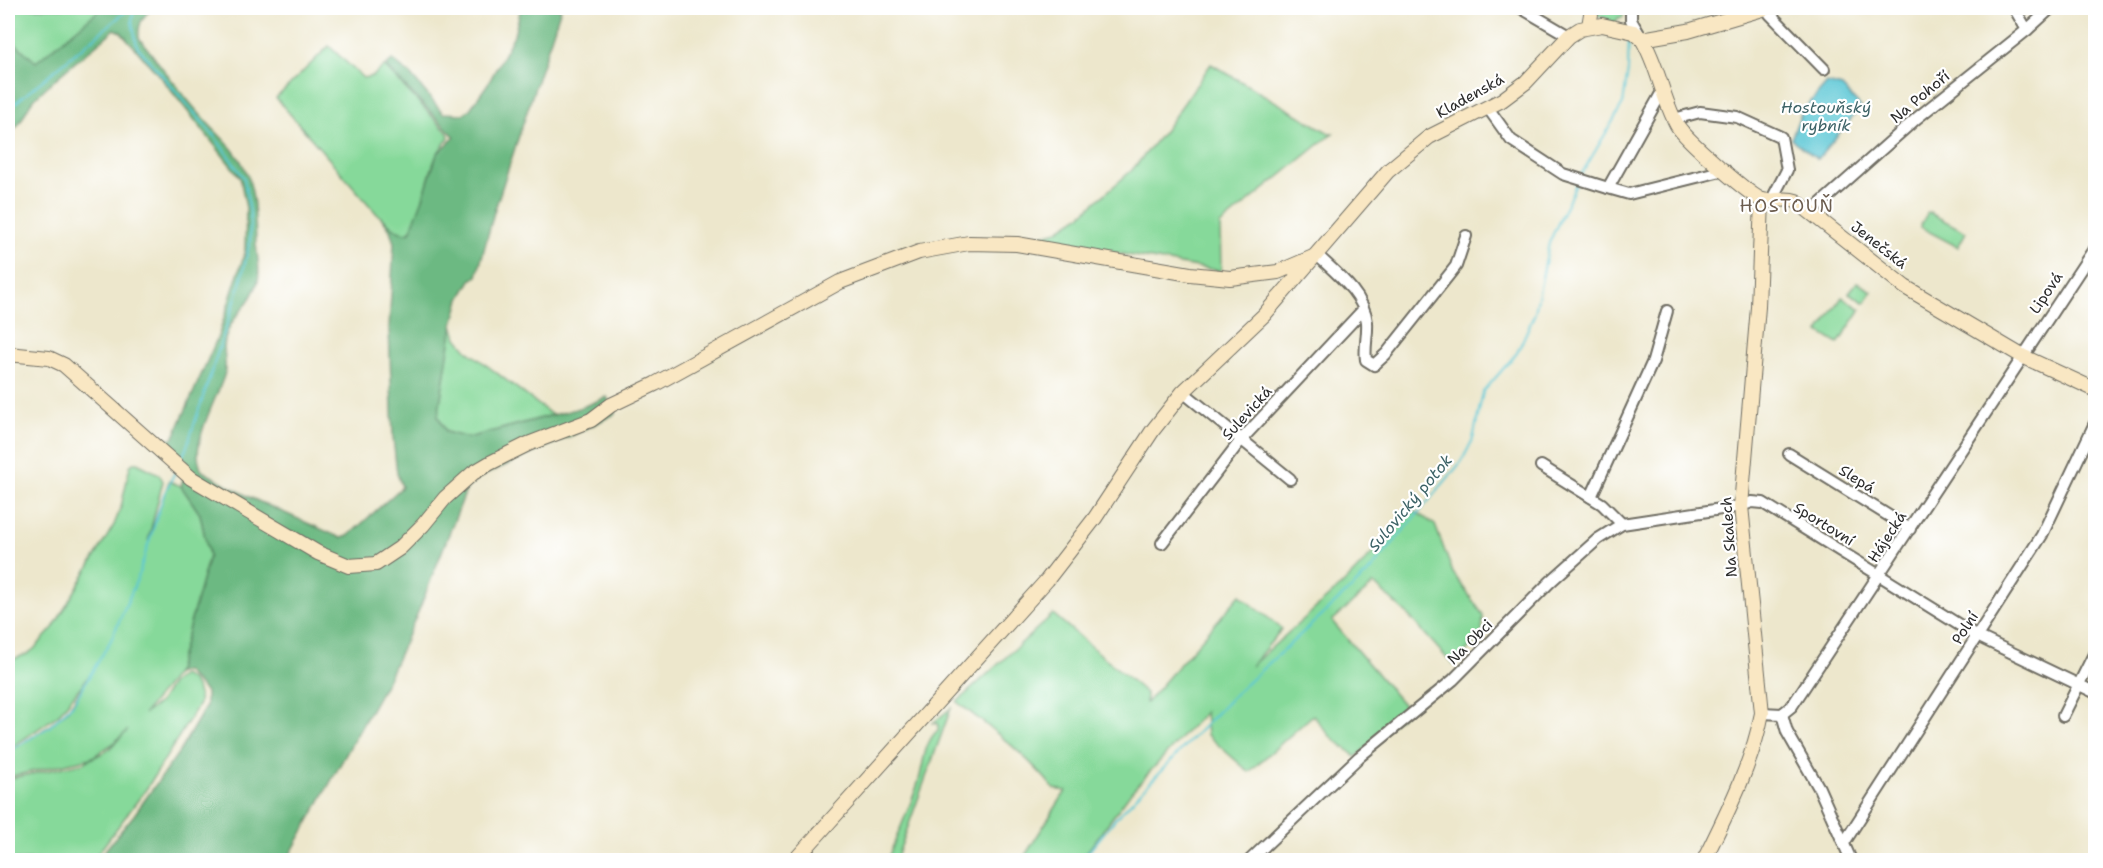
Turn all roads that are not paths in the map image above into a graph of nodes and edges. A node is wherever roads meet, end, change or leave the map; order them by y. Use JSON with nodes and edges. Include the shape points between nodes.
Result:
{"nodes":[{"id":1,"x":1521,"y":8,"type":"edge"},
{"id":2,"x":1592,"y":8,"type":"edge"},
{"id":3,"x":1631,"y":8,"type":"edge"},
{"id":4,"x":1768,"y":8,"type":"edge"},
{"id":5,"x":2014,"y":8,"type":"edge"},
{"id":6,"x":2052,"y":8,"type":"edge"},
{"id":7,"x":1589,"y":26,"type":"junction"},
{"id":8,"x":2027,"y":30,"type":"junction"},
{"id":9,"x":1569,"y":36,"type":"junction"},
{"id":10,"x":1642,"y":39,"type":"junction"},
{"id":11,"x":1824,"y":69,"type":"dead end"},
{"id":12,"x":1663,"y":90,"type":"junction"},
{"id":13,"x":1488,"y":108,"type":"junction"},
{"id":14,"x":1674,"y":119,"type":"junction"},
{"id":15,"x":1725,"y":170,"type":"junction"},
{"id":16,"x":1608,"y":188,"type":"junction"},
{"id":17,"x":1766,"y":201,"type":"junction"},
{"id":18,"x":1811,"y":212,"type":"junction"},
{"id":19,"x":1466,"y":236,"type":"dead end"},
{"id":20,"x":2096,"y":246,"type":"edge"},
{"id":21,"x":1317,"y":255,"type":"junction"},
{"id":22,"x":1363,"y":310,"type":"junction"},
{"id":23,"x":1667,"y":311,"type":"dead end"},
{"id":24,"x":8,"y":354,"type":"edge"},
{"id":25,"x":2022,"y":356,"type":"junction"},
{"id":26,"x":2096,"y":390,"type":"edge"},
{"id":27,"x":1183,"y":392,"type":"junction"},
{"id":28,"x":2096,"y":421,"type":"edge"},
{"id":29,"x":1241,"y":440,"type":"junction"},
{"id":30,"x":1789,"y":453,"type":"dead end"},
{"id":31,"x":1541,"y":466,"type":"dead end"},
{"id":32,"x":1290,"y":479,"type":"dead end"},
{"id":33,"x":1591,"y":497,"type":"junction"},
{"id":34,"x":1741,"y":506,"type":"junction"},
{"id":35,"x":1622,"y":524,"type":"junction"},
{"id":36,"x":1910,"y":529,"type":"junction"},
{"id":37,"x":1162,"y":543,"type":"dead end"},
{"id":38,"x":1880,"y":576,"type":"junction"},
{"id":39,"x":1977,"y":636,"type":"junction"},
{"id":40,"x":2096,"y":650,"type":"edge"},
{"id":41,"x":2079,"y":685,"type":"junction"},
{"id":42,"x":2096,"y":693,"type":"edge"},
{"id":43,"x":1762,"y":713,"type":"junction"},
{"id":44,"x":1782,"y":714,"type":"junction"},
{"id":45,"x":2063,"y":716,"type":"dead end"},
{"id":46,"x":1844,"y":843,"type":"junction"},
{"id":47,"x":795,"y":861,"type":"edge"},
{"id":48,"x":1250,"y":861,"type":"edge"},
{"id":49,"x":1704,"y":861,"type":"edge"},
{"id":50,"x":1851,"y":861,"type":"edge"}],
"edges":[{"from":1,"to":9,"type":"street"},
{"from":2,"to":7,"type":"street"},
{"from":3,"to":10,"type":"street","via":[[1631,20]]},
{"from":4,"to":10,"type":"street","via":[[1688,31]]},
{"from":4,"to":11,"type":"street"},
{"from":5,"to":8,"type":"street"},
{"from":6,"to":8,"type":"street","name":"Na Pohoří"},
{"from":7,"to":9,"type":"street","name":"Kladenská"},
{"from":7,"to":10,"type":"street","via":[[1627,30]]},
{"from":8,"to":18,"type":"street","name":"Na Pohoří","via":[[1917,118]]},
{"from":9,"to":13,"type":"street","name":"Kladenská","via":[[1526,82]]},
{"from":10,"to":12,"type":"street"},
{"from":12,"to":14,"type":"street"},
{"from":12,"to":16,"type":"street"},
{"from":13,"to":16,"type":"street","via":[[1511,140],[1563,174]]},
{"from":13,"to":21,"type":"street","name":"Kladenská","via":[[1429,137],[1388,171]]},
{"from":14,"to":15,"type":"street","via":[[1684,135]]},
{"from":14,"to":17,"type":"street","via":[[1700,112],[1737,117],[1781,137],[1787,170]]},
{"from":15,"to":16,"type":"street","via":[[1629,194]]},
{"from":15,"to":17,"type":"street"},
{"from":17,"to":18,"type":"street","name":"Jenečská","via":[[1789,198]]},
{"from":17,"to":34,"type":"street","name":"Na Skalech"},
{"from":18,"to":25,"type":"street","name":"Jenečská","via":[[1905,287]]},
{"from":19,"to":22,"type":"street","via":[[1456,266],[1374,365],[1366,360],[1368,334]]},
{"from":20,"to":25,"type":"street","name":"Lipová"},
{"from":21,"to":22,"type":"street","via":[[1346,283]]},
{"from":21,"to":24,"type":"street","name":"Kladenská","via":[[1278,272],[1230,278],[1017,244],[969,243],[919,252],[840,282],[611,405],[591,420],[528,444],[472,473],[399,548],[376,564],[349,566],[318,553],[191,478],[64,365],[49,358]]},
{"from":21,"to":27,"type":"street","name":"Kladenská","via":[[1264,315]]},
{"from":22,"to":29,"type":"street","name":"Sulevická"},
{"from":23,"to":33,"type":"street","via":[[1653,361]]},
{"from":25,"to":26,"type":"street","name":"Jenečská"},
{"from":25,"to":36,"type":"street","name":"Hájecká"},
{"from":27,"to":29,"type":"street"},
{"from":27,"to":47,"type":"street","name":"Kladenská","via":[[1047,580]]},
{"from":28,"to":39,"type":"street","name":"Polní","via":[[2042,535]]},
{"from":29,"to":32,"type":"street"},
{"from":29,"to":37,"type":"street","name":"Sulevická"},
{"from":30,"to":36,"type":"street","name":"Slepá"},
{"from":31,"to":33,"type":"street"},
{"from":33,"to":35,"type":"street"},
{"from":34,"to":35,"type":"street","name":"Na Obci"},
{"from":34,"to":38,"type":"street","name":"Sportovní","via":[[1763,503]]},
{"from":34,"to":43,"type":"street","name":"Na Skalech"},
{"from":35,"to":48,"type":"street","name":"Na Obci","via":[[1582,553],[1453,680],[1359,757]]},
{"from":36,"to":38,"type":"street","name":"Hájecká"},
{"from":38,"to":39,"type":"street","name":"Sportovní"},
{"from":38,"to":44,"type":"street","name":"Hájecká","via":[[1792,706]]},
{"from":39,"to":41,"type":"street","name":"Sportovní"},
{"from":39,"to":46,"type":"street","name":"Polní"},
{"from":40,"to":41,"type":"street"},
{"from":41,"to":42,"type":"street","name":"Sportovní"},
{"from":41,"to":45,"type":"street"},
{"from":43,"to":44,"type":"street"},
{"from":43,"to":49,"type":"street","name":"Na Skalech","via":[[1737,790]]},
{"from":44,"to":46,"type":"street","via":[[1787,732]]},
{"from":46,"to":50,"type":"street"}]}
